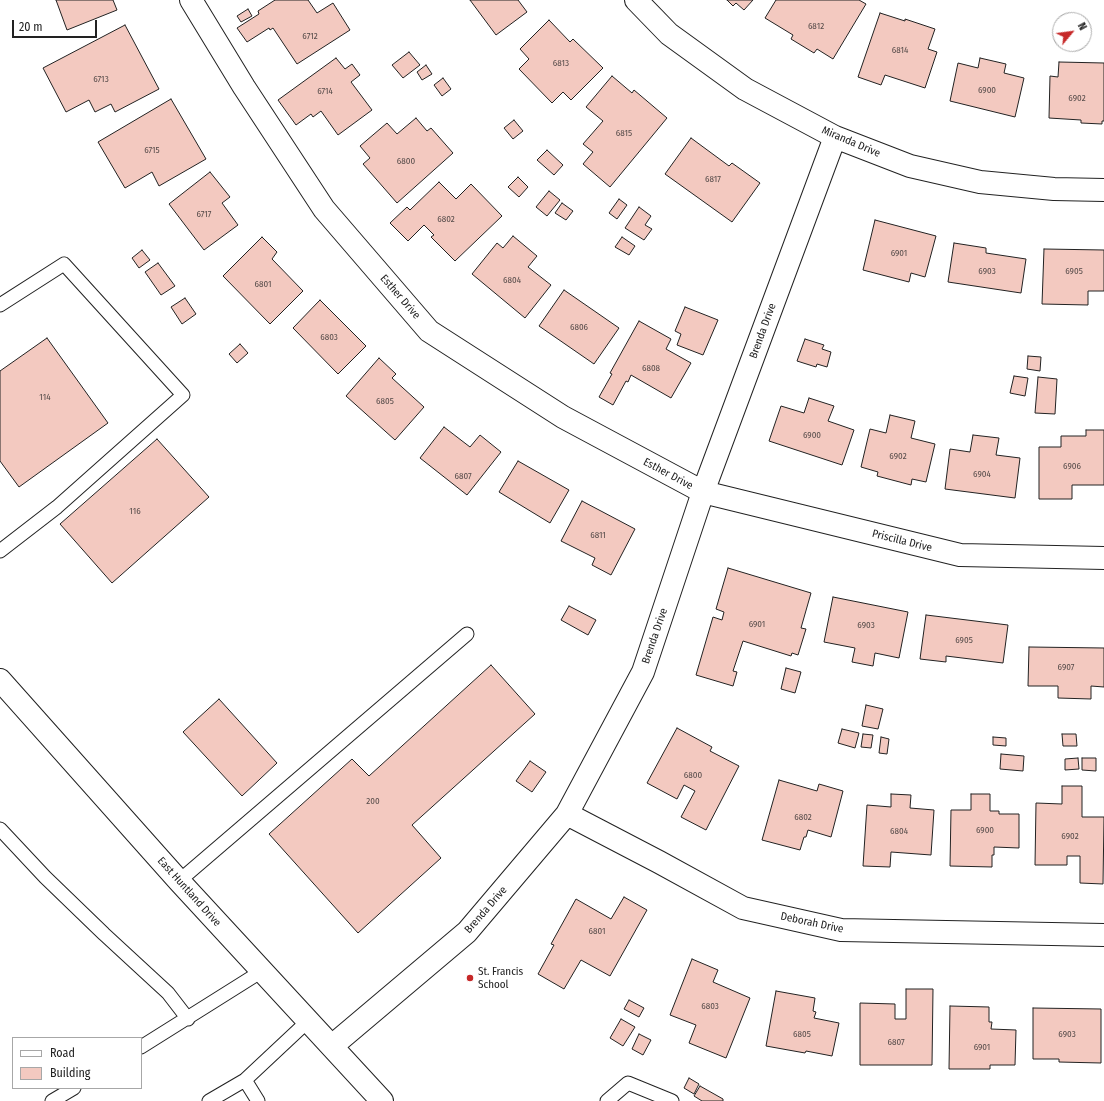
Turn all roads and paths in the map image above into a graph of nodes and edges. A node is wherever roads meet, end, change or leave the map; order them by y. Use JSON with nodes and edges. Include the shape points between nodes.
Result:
{"nodes":[{"id":1,"x":191,"y":0,"type":"edge"},
{"id":2,"x":636,"y":0,"type":"edge"},
{"id":3,"x":835,"y":137,"type":"junction"},
{"id":4,"x":1104,"y":190,"type":"edge"},
{"id":5,"x":0,"y":305,"type":"edge"},
{"id":6,"x":703,"y":492,"type":"junction"},
{"id":7,"x":2,"y":544,"type":"edge"},
{"id":8,"x":1104,"y":558,"type":"edge"},
{"id":9,"x":467,"y":634,"type":"dead end"},
{"id":10,"x":0,"y":680,"type":"edge"},
{"id":11,"x":568,"y":814,"type":"junction"},
{"id":12,"x":0,"y":829,"type":"edge"},
{"id":13,"x":179,"y":881,"type":"junction"},
{"id":14,"x":1104,"y":935,"type":"edge"},
{"id":15,"x":262,"y":971,"type":"junction"},
{"id":16,"x":188,"y":1019,"type":"junction"},
{"id":17,"x":308,"y":1021,"type":"junction"},
{"id":18,"x":142,"y":1046,"type":"edge"},
{"id":19,"x":332,"y":1046,"type":"junction"},
{"id":20,"x":245,"y":1080,"type":"junction"},
{"id":21,"x":72,"y":1089,"type":"edge"},
{"id":22,"x":52,"y":1101,"type":"edge"},
{"id":23,"x":209,"y":1101,"type":"edge"},
{"id":24,"x":258,"y":1101,"type":"edge"},
{"id":25,"x":382,"y":1101,"type":"edge"},
{"id":26,"x":607,"y":1101,"type":"edge"},
{"id":27,"x":672,"y":1101,"type":"edge"}],
"edges":[{"from":1,"to":6,"type":"street","name":"Esther Drive","via":[[324,209],[429,331],[563,417]]},
{"from":2,"to":3,"type":"street","name":"Miranda Drive","via":[[669,34],[745,89]]},
{"from":3,"to":4,"type":"street","name":"Miranda Drive","via":[[910,166],[980,182],[1054,189]]},
{"from":3,"to":6,"type":"street","name":"Brenda Drive"},
{"from":5,"to":7,"type":"lane","via":[[64,264],[182,395],[58,508]]},
{"from":6,"to":8,"type":"street","name":"Priscilla Drive","via":[[960,555]]},
{"from":6,"to":11,"type":"street","name":"Brenda Drive","via":[[643,672]]},
{"from":9,"to":13,"type":"lane"},
{"from":10,"to":13,"type":"street","name":"East Huntland Drive"},
{"from":11,"to":14,"type":"street","name":"Deborah Drive","via":[[743,908],[841,930]]},
{"from":11,"to":19,"type":"street","name":"Brenda Drive","via":[[467,932]]},
{"from":12,"to":16,"type":"lane","via":[[45,877],[168,993]]},
{"from":13,"to":15,"type":"street","name":"East Huntland Drive"},
{"from":15,"to":16,"type":"lane"},
{"from":15,"to":17,"type":"street","name":"East Huntland Drive"},
{"from":16,"to":18,"type":"lane"},
{"from":17,"to":19,"type":"street","name":"East Huntland Drive"},
{"from":17,"to":20,"type":"lane"},
{"from":19,"to":25,"type":"street","name":"East Huntland Drive"},
{"from":20,"to":23,"type":"lane"},
{"from":20,"to":24,"type":"lane"},
{"from":21,"to":22,"type":"lane"},
{"from":26,"to":27,"type":"lane","via":[[628,1083]]}]}
